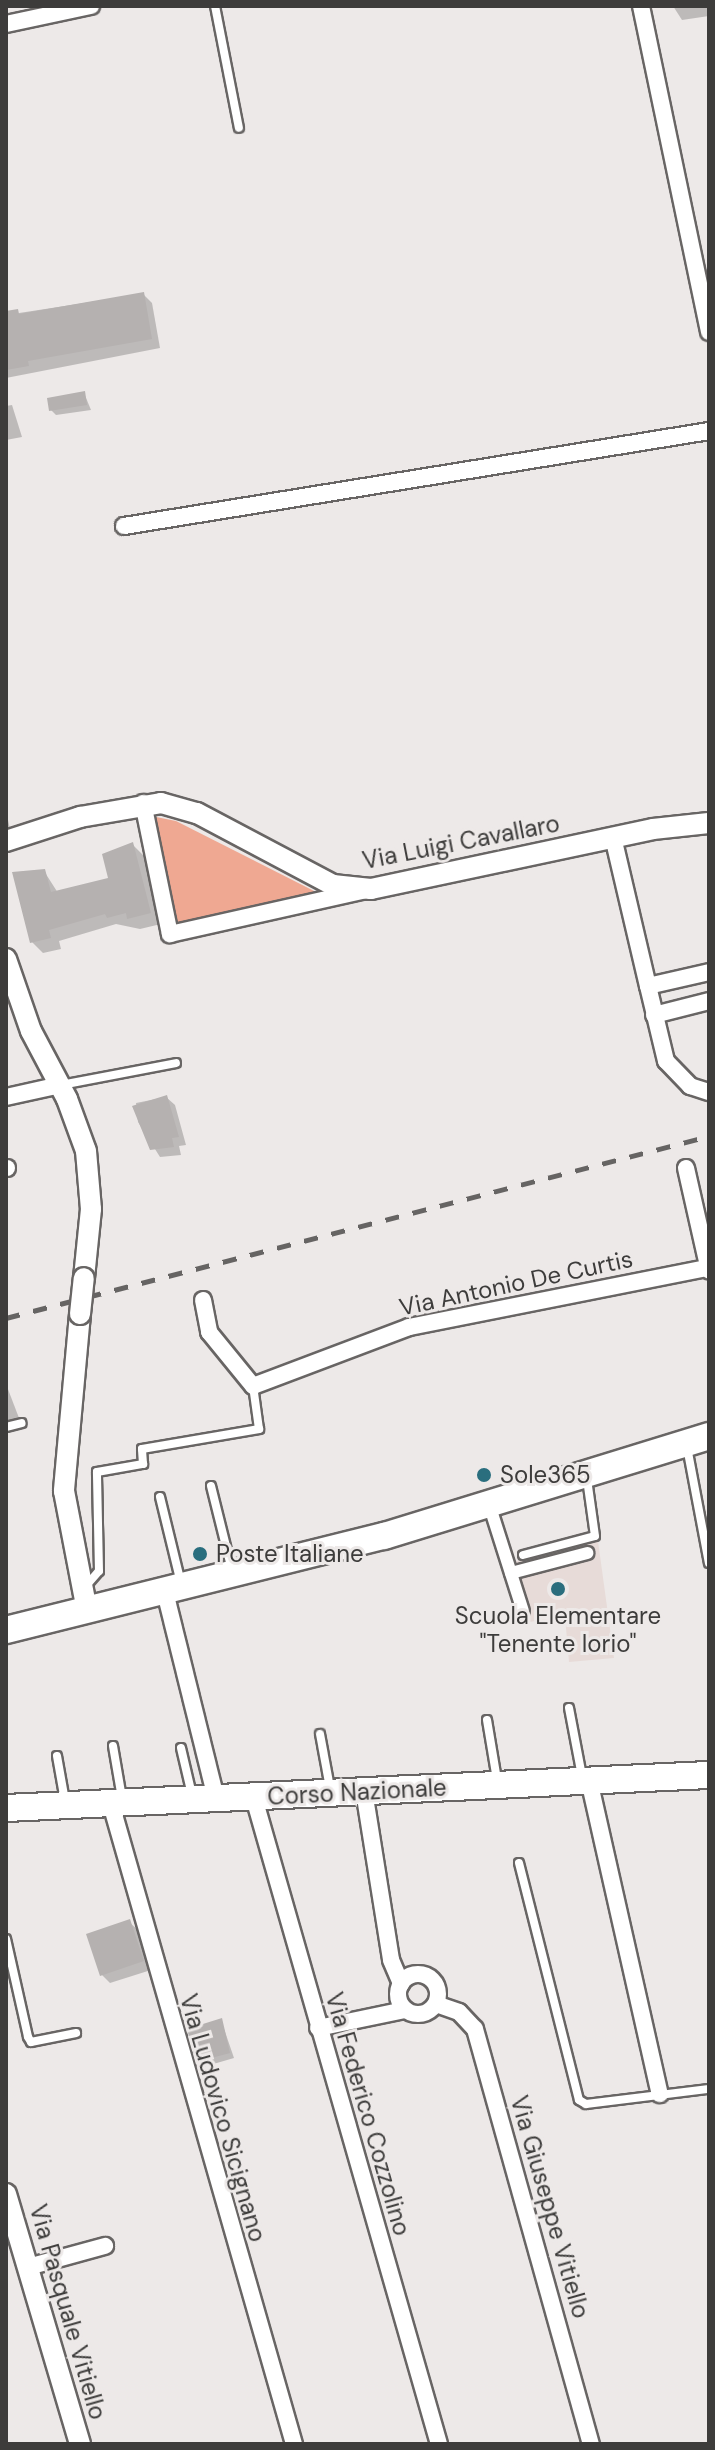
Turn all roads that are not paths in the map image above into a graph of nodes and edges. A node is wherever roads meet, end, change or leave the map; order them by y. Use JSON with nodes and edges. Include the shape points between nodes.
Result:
{"nodes":[{"id":1,"x":91,"y":6,"type":"edge"},
{"id":2,"x":215,"y":6,"type":"edge"},
{"id":3,"x":641,"y":6,"type":"edge"},
{"id":4,"x":6,"y":24,"type":"edge"},
{"id":5,"x":239,"y":128,"type":"dead end"},
{"id":6,"x":709,"y":332,"type":"edge"},
{"id":7,"x":709,"y":431,"type":"edge"},
{"id":8,"x":124,"y":526,"type":"dead end"},
{"id":9,"x":143,"y":803,"type":"junction"},
{"id":10,"x":709,"y":823,"type":"edge"},
{"id":11,"x":613,"y":837,"type":"junction"},
{"id":12,"x":6,"y":841,"type":"edge"},
{"id":13,"x":371,"y":889,"type":"junction"},
{"id":14,"x":6,"y":959,"type":"edge"},
{"id":15,"x":709,"y":972,"type":"edge"},
{"id":16,"x":648,"y":986,"type":"junction"},
{"id":17,"x":709,"y":1001,"type":"edge"},
{"id":18,"x":654,"y":1015,"type":"junction"},
{"id":19,"x":176,"y":1063,"type":"dead end"},
{"id":20,"x":60,"y":1085,"type":"junction"},
{"id":21,"x":709,"y":1092,"type":"edge"},
{"id":22,"x":6,"y":1097,"type":"edge"},
{"id":23,"x":686,"y":1168,"type":"dead end"},
{"id":24,"x":709,"y":1269,"type":"edge"},
{"id":25,"x":203,"y":1300,"type":"dead end"},
{"id":26,"x":253,"y":1386,"type":"junction"},
{"id":27,"x":22,"y":1423,"type":"dead end"},
{"id":28,"x":6,"y":1427,"type":"edge"},
{"id":29,"x":698,"y":1439,"type":"edge"},
{"id":30,"x":586,"y":1474,"type":"junction"},
{"id":31,"x":211,"y":1486,"type":"dead end"},
{"id":32,"x":160,"y":1497,"type":"dead end"},
{"id":33,"x":489,"y":1504,"type":"junction"},
{"id":34,"x":587,"y":1553,"type":"dead end"},
{"id":35,"x":523,"y":1555,"type":"dead end"},
{"id":36,"x":709,"y":1563,"type":"edge"},
{"id":37,"x":511,"y":1573,"type":"junction"},
{"id":38,"x":233,"y":1575,"type":"junction"},
{"id":39,"x":173,"y":1590,"type":"junction"},
{"id":40,"x":84,"y":1600,"type":"junction"},
{"id":41,"x":523,"y":1611,"type":"dead end"},
{"id":42,"x":6,"y":1630,"type":"edge"},
{"id":43,"x":569,"y":1708,"type":"dead end"},
{"id":44,"x":487,"y":1720,"type":"dead end"},
{"id":45,"x":320,"y":1734,"type":"dead end"},
{"id":46,"x":113,"y":1746,"type":"dead end"},
{"id":47,"x":181,"y":1748,"type":"dead end"},
{"id":48,"x":57,"y":1756,"type":"dead end"},
{"id":49,"x":709,"y":1775,"type":"edge"},
{"id":50,"x":586,"y":1780,"type":"junction"},
{"id":51,"x":498,"y":1785,"type":"junction"},
{"id":52,"x":364,"y":1791,"type":"junction"},
{"id":53,"x":331,"y":1793,"type":"junction"},
{"id":54,"x":254,"y":1798,"type":"junction"},
{"id":55,"x":205,"y":1799,"type":"junction"},
{"id":56,"x":117,"y":1803,"type":"junction"},
{"id":57,"x":65,"y":1805,"type":"junction"},
{"id":58,"x":6,"y":1808,"type":"edge"},
{"id":59,"x":519,"y":1863,"type":"dead end"},
{"id":60,"x":6,"y":1939,"type":"edge"},
{"id":61,"x":401,"y":1984,"type":"junction"},
{"id":62,"x":436,"y":2004,"type":"junction"},
{"id":63,"x":405,"y":2010,"type":"junction"},
{"id":64,"x":318,"y":2028,"type":"junction"},
{"id":65,"x":76,"y":2033,"type":"dead end"},
{"id":66,"x":709,"y":2089,"type":"edge"},
{"id":67,"x":660,"y":2094,"type":"junction"},
{"id":68,"x":6,"y":2194,"type":"edge"},
{"id":69,"x":105,"y":2246,"type":"dead end"},
{"id":70,"x":28,"y":2267,"type":"junction"},
{"id":71,"x":80,"y":2444,"type":"edge"},
{"id":72,"x":294,"y":2444,"type":"edge"},
{"id":73,"x":439,"y":2444,"type":"edge"},
{"id":74,"x":591,"y":2444,"type":"edge"}],
"edges":[{"from":1,"to":4,"type":"street"},
{"from":2,"to":5,"type":"lane"},
{"from":3,"to":6,"type":"street"},
{"from":7,"to":8,"type":"street"},
{"from":9,"to":12,"type":"street","name":"Via Luigi Cavallaro"},
{"from":9,"to":13,"type":"street","name":"Via Luigi Cavallaro","via":[[197,813],[333,885]]},
{"from":9,"to":13,"type":"street","via":[[170,934]]},
{"from":10,"to":11,"type":"street","name":"Via Luigi Cavallaro"},
{"from":11,"to":13,"type":"street","name":"Via Luigi Cavallaro"},
{"from":11,"to":16,"type":"street"},
{"from":14,"to":20,"type":"street","via":[[31,1031]]},
{"from":15,"to":16,"type":"street"},
{"from":16,"to":18,"type":"street"},
{"from":17,"to":18,"type":"street"},
{"from":18,"to":21,"type":"street","via":[[666,1061],[690,1086]]},
{"from":19,"to":20,"type":"lane"},
{"from":20,"to":22,"type":"street"},
{"from":20,"to":40,"type":"street","bridge":true,"via":[[89,1170],[64,1471],[68,1524]]},
{"from":23,"to":24,"type":"street"},
{"from":24,"to":26,"type":"street","name":"Via Antonio De Curtis","via":[[409,1327]]},
{"from":25,"to":26,"type":"street","via":[[209,1332]]},
{"from":26,"to":40,"type":"lane","via":[[259,1429],[142,1449],[143,1464],[97,1472],[99,1571]]},
{"from":27,"to":28,"type":"lane"},
{"from":29,"to":30,"type":"main road"},
{"from":29,"to":36,"type":"lane"},
{"from":30,"to":33,"type":"main road"},
{"from":30,"to":35,"type":"lane","via":[[595,1536]]},
{"from":31,"to":38,"type":"lane"},
{"from":32,"to":39,"type":"lane"},
{"from":33,"to":37,"type":"street"},
{"from":33,"to":38,"type":"main road"},
{"from":34,"to":37,"type":"street"},
{"from":37,"to":41,"type":"street"},
{"from":38,"to":39,"type":"main road"},
{"from":39,"to":40,"type":"main road"},
{"from":39,"to":55,"type":"street"},
{"from":40,"to":42,"type":"main road"},
{"from":43,"to":50,"type":"lane"},
{"from":44,"to":51,"type":"lane"},
{"from":45,"to":53,"type":"lane"},
{"from":46,"to":56,"type":"lane"},
{"from":47,"to":55,"type":"lane"},
{"from":48,"to":57,"type":"lane"},
{"from":49,"to":50,"type":"main road","name":"Corso Nazionale"},
{"from":50,"to":51,"type":"main road","name":"Corso Nazionale"},
{"from":50,"to":67,"type":"street"},
{"from":51,"to":52,"type":"main road","name":"Corso Nazionale"},
{"from":52,"to":53,"type":"main road","name":"Corso Nazionale"},
{"from":52,"to":61,"type":"street","via":[[391,1960]]},
{"from":53,"to":54,"type":"main road","name":"Corso Nazionale"},
{"from":54,"to":55,"type":"main road","name":"Corso Nazionale"},
{"from":54,"to":64,"type":"street","name":"Via Federico Cozzolino"},
{"from":55,"to":56,"type":"main road","name":"Corso Nazionale"},
{"from":56,"to":57,"type":"main road","name":"Corso Nazionale"},
{"from":56,"to":72,"type":"street","name":"Via Ludovico Sicignano"},
{"from":57,"to":58,"type":"main road","name":"Corso Nazionale"},
{"from":59,"to":67,"type":"lane","via":[[579,2100],[586,2104]]},
{"from":60,"to":65,"type":"lane","via":[[31,2042]]},
{"from":61,"to":62,"type":"street","via":[[418,1974],[431,1979],[438,1991]]},
{"from":61,"to":63,"type":"street","via":[[398,1995]]},
{"from":62,"to":63,"type":"street","via":[[425,2013]]},
{"from":62,"to":74,"type":"street","name":"Via Giuseppe Vitiello","via":[[459,2012],[475,2029]]},
{"from":63,"to":64,"type":"street"},
{"from":64,"to":73,"type":"street","name":"Via Federico Cozzolino"},
{"from":66,"to":67,"type":"lane"},
{"from":68,"to":70,"type":"street","name":"Via Pasquale Vitiello"},
{"from":69,"to":70,"type":"street"},
{"from":70,"to":71,"type":"street","name":"Via Pasquale Vitiello"}]}
